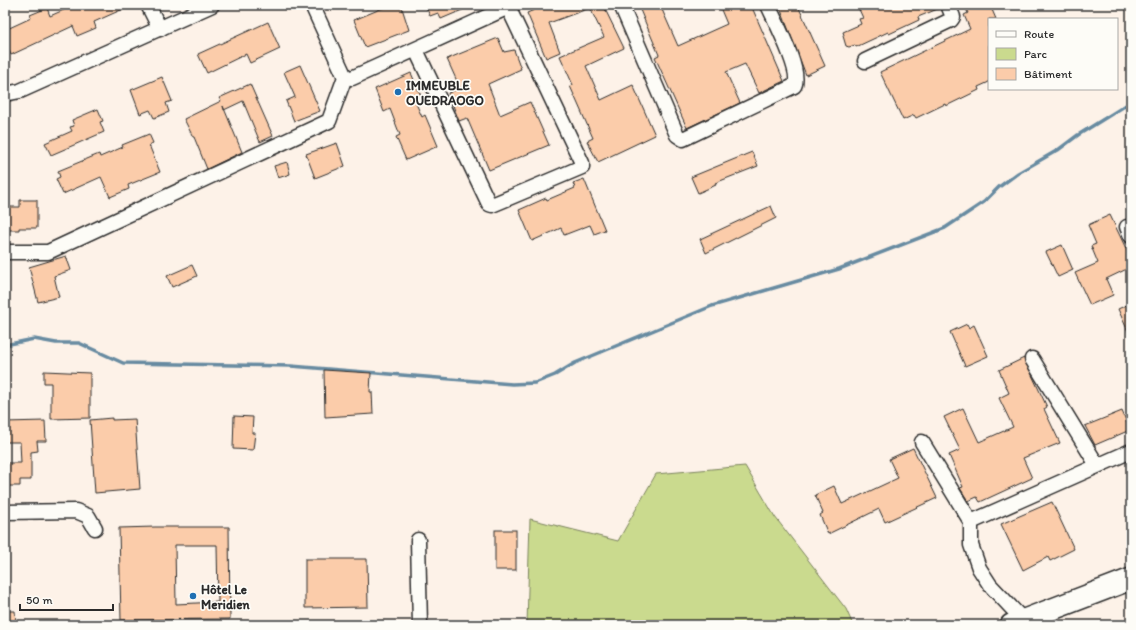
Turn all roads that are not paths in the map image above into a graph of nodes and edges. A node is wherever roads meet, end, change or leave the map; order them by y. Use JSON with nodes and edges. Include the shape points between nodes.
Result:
{"nodes":[{"id":1,"x":148,"y":5,"type":"edge"},
{"id":2,"x":212,"y":5,"type":"edge"},
{"id":3,"x":312,"y":5,"type":"edge"},
{"id":4,"x":621,"y":5,"type":"edge"},
{"id":5,"x":768,"y":5,"type":"edge"},
{"id":6,"x":948,"y":5,"type":"edge"},
{"id":7,"x":511,"y":6,"type":"edge"},
{"id":8,"x":492,"y":10,"type":"edge"},
{"id":9,"x":160,"y":29,"type":"junction"},
{"id":10,"x":416,"y":50,"type":"junction"},
{"id":11,"x":865,"y":61,"type":"dead end"},
{"id":12,"x":344,"y":77,"type":"junction"},
{"id":13,"x":5,"y":94,"type":"edge"},
{"id":14,"x":5,"y":252,"type":"edge"},
{"id":15,"x":1032,"y":359,"type":"dead end"},
{"id":16,"x":922,"y":442,"type":"dead end"},
{"id":17,"x":1131,"y":451,"type":"edge"},
{"id":18,"x":1097,"y":465,"type":"junction"},
{"id":19,"x":5,"y":512,"type":"edge"},
{"id":20,"x":971,"y":522,"type":"junction"},
{"id":21,"x":96,"y":528,"type":"dead end"},
{"id":22,"x":418,"y":540,"type":"dead end"},
{"id":23,"x":1131,"y":579,"type":"edge"},
{"id":24,"x":1017,"y":623,"type":"edge"},
{"id":25,"x":420,"y":625,"type":"edge"}],
"edges":[{"from":1,"to":9,"type":"street"},
{"from":2,"to":9,"type":"street"},
{"from":3,"to":12,"type":"street"},
{"from":4,"to":5,"type":"street","via":[[677,135],[683,138],[794,86],[797,82],[788,49]]},
{"from":6,"to":11,"type":"street","via":[[953,17],[951,20]]},
{"from":7,"to":8,"type":"street"},
{"from":7,"to":10,"type":"street","via":[[582,167],[492,205],[489,204]]},
{"from":8,"to":10,"type":"street"},
{"from":9,"to":13,"type":"street","via":[[20,91]]},
{"from":10,"to":12,"type":"street","via":[[352,78]]},
{"from":12,"to":14,"type":"street","via":[[331,118],[325,124],[48,252]]},
{"from":15,"to":18,"type":"street"},
{"from":16,"to":20,"type":"street"},
{"from":17,"to":18,"type":"street"},
{"from":18,"to":20,"type":"street"},
{"from":19,"to":21,"type":"street","via":[[76,511],[88,516]]},
{"from":20,"to":24,"type":"street","via":[[971,545],[979,568]]},
{"from":22,"to":25,"type":"street"},
{"from":23,"to":24,"type":"street"}]}
